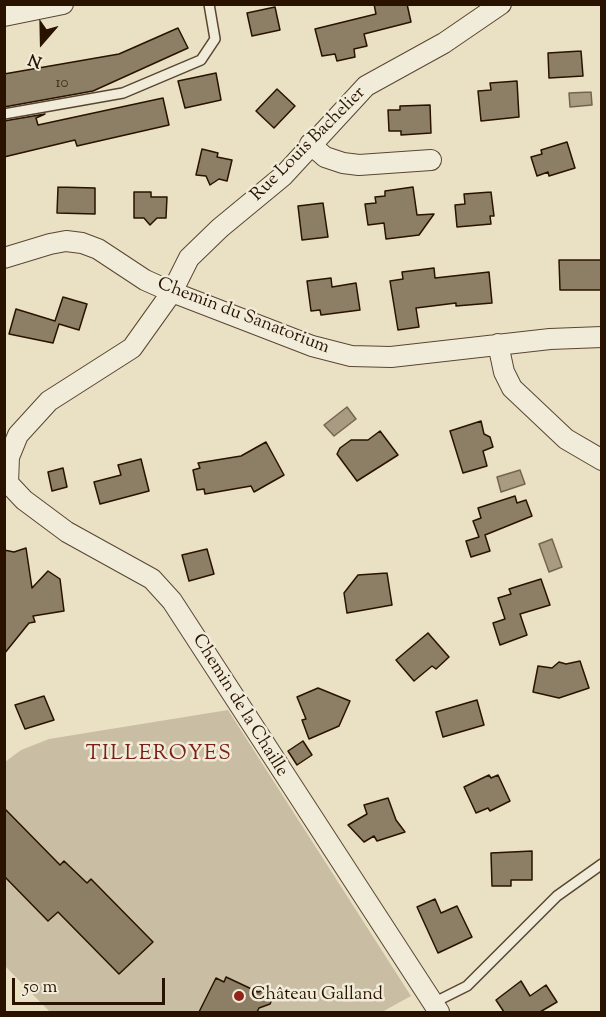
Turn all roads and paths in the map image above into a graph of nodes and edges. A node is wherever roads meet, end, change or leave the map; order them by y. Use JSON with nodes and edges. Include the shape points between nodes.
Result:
{"nodes":[{"id":1,"x":63,"y":4,"type":"edge"},
{"id":2,"x":209,"y":4,"type":"edge"},
{"id":3,"x":501,"y":4,"type":"edge"},
{"id":4,"x":4,"y":16,"type":"edge"},
{"id":5,"x":4,"y":114,"type":"edge"},
{"id":6,"x":310,"y":144,"type":"junction"},
{"id":7,"x":430,"y":160,"type":"dead end"},
{"id":8,"x":4,"y":258,"type":"edge"},
{"id":9,"x":172,"y":292,"type":"junction"},
{"id":10,"x":602,"y":337,"type":"edge"},
{"id":11,"x":498,"y":344,"type":"junction"},
{"id":12,"x":7,"y":458,"type":"edge"},
{"id":13,"x":602,"y":460,"type":"edge"},
{"id":14,"x":602,"y":864,"type":"edge"},
{"id":15,"x":436,"y":1008,"type":"edge"}],
"edges":[{"from":1,"to":4,"type":"street"},
{"from":2,"to":5,"type":"lane","via":[[215,39],[201,60],[123,93]]},
{"from":3,"to":6,"type":"street","name":"Rue Louis Bachelier","via":[[444,43],[366,86]]},
{"from":6,"to":7,"type":"street","via":[[343,163]]},
{"from":6,"to":9,"type":"street","name":"Rue Louis Bachelier","via":[[283,176],[189,258]]},
{"from":8,"to":9,"type":"street","name":"Chemin du Sanatorium","via":[[50,244],[82,243]]},
{"from":9,"to":11,"type":"street","name":"Chemin du Sanatorium","via":[[312,346],[351,356],[391,357]]},
{"from":9,"to":12,"type":"street","name":"Rue Louis Bachelier","via":[[132,348],[49,401],[18,435]]},
{"from":10,"to":11,"type":"street","name":"Chemin du Sanatorium"},
{"from":11,"to":13,"type":"street","via":[[512,388],[566,439]]},
{"from":12,"to":15,"type":"street","name":"Chemin de la Chaille","via":[[8,483],[24,500],[67,532],[152,579],[172,601]]},
{"from":14,"to":15,"type":"lane","name":"Chemin de la Chaille","via":[[557,896],[467,986]]}]}
